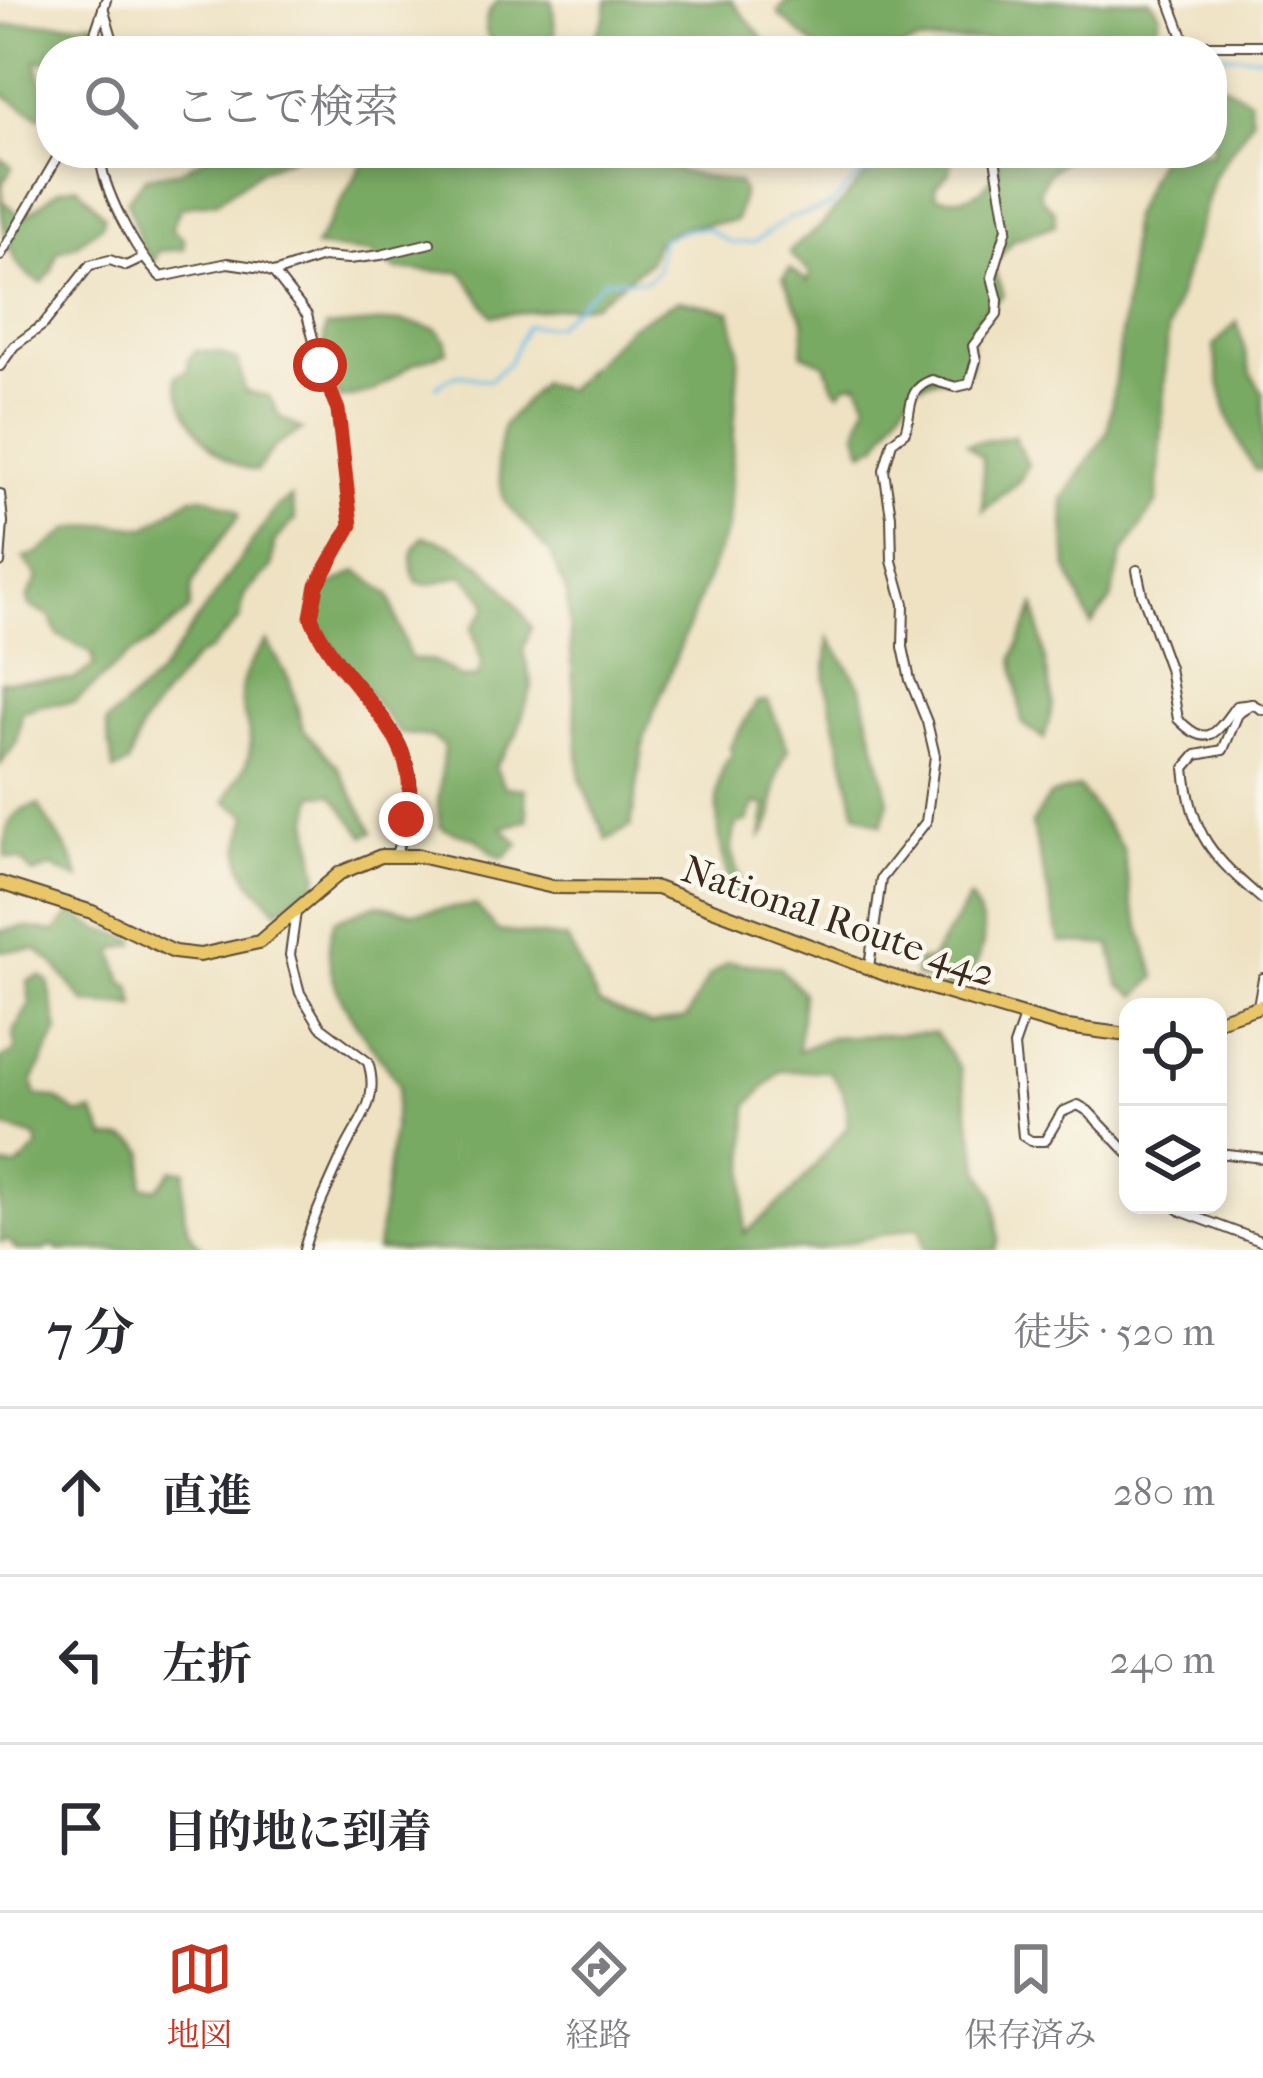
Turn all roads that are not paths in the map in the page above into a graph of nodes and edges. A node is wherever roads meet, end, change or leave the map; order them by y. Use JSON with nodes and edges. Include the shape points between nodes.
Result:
{"nodes":[{"id":1,"x":1169,"y":0,"type":"edge"},
{"id":2,"x":103,"y":2,"type":"edge"},
{"id":3,"x":93,"y":36,"type":"edge"},
{"id":4,"x":112,"y":36,"type":"edge"},
{"id":5,"x":1180,"y":36,"type":"edge"},
{"id":6,"x":1263,"y":45,"type":"edge"},
{"id":7,"x":1227,"y":46,"type":"edge"},
{"id":8,"x":51,"y":168,"type":"edge"},
{"id":9,"x":103,"y":168,"type":"edge"},
{"id":10,"x":997,"y":168,"type":"edge"},
{"id":11,"x":430,"y":243,"type":"dead end"},
{"id":12,"x":0,"y":256,"type":"edge"},
{"id":13,"x":141,"y":259,"type":"junction"},
{"id":14,"x":274,"y":273,"type":"junction"},
{"id":15,"x":0,"y":367,"type":"edge"},
{"id":16,"x":0,"y":494,"type":"edge"},
{"id":17,"x":0,"y":562,"type":"edge"},
{"id":18,"x":1137,"y":570,"type":"dead end"},
{"id":19,"x":1252,"y":704,"type":"junction"},
{"id":20,"x":1263,"y":710,"type":"edge"},
{"id":21,"x":396,"y":855,"type":"junction"},
{"id":22,"x":0,"y":883,"type":"edge"},
{"id":23,"x":1263,"y":900,"type":"edge"},
{"id":24,"x":296,"y":912,"type":"junction"},
{"id":25,"x":868,"y":967,"type":"junction"},
{"id":26,"x":1263,"y":978,"type":"edge"},
{"id":27,"x":1260,"y":1006,"type":"edge"},
{"id":28,"x":1024,"y":1017,"type":"junction"},
{"id":29,"x":1227,"y":1017,"type":"edge"},
{"id":30,"x":1119,"y":1035,"type":"edge"},
{"id":31,"x":1119,"y":1144,"type":"edge"},
{"id":32,"x":1227,"y":1154,"type":"edge"},
{"id":33,"x":1263,"y":1158,"type":"edge"},
{"id":34,"x":1186,"y":1214,"type":"edge"},
{"id":35,"x":1263,"y":1242,"type":"edge"},
{"id":36,"x":304,"y":1250,"type":"edge"}],
"edges":[{"from":1,"to":5,"type":"street"},
{"from":2,"to":3,"type":"street"},
{"from":2,"to":4,"type":"street"},
{"from":6,"to":7,"type":"street"},
{"from":8,"to":12,"type":"street"},
{"from":9,"to":13,"type":"street"},
{"from":10,"to":25,"type":"street","via":[[1007,228],[992,278],[997,315],[974,346],[969,384],[932,380],[916,388],[884,470],[903,647],[935,756],[926,823],[881,879]]},
{"from":11,"to":14,"type":"street","via":[[308,259]]},
{"from":13,"to":14,"type":"street","via":[[160,277],[228,263]]},
{"from":13,"to":15,"type":"street","via":[[90,265]]},
{"from":14,"to":21,"type":"street","via":[[314,334],[338,410],[351,511],[311,617],[408,763],[411,800]]},
{"from":16,"to":17,"type":"street"},
{"from":18,"to":19,"type":"street","via":[[1178,719],[1209,736],[1236,706]]},
{"from":19,"to":20,"type":"street"},
{"from":19,"to":23,"type":"street","via":[[1238,714],[1223,751],[1196,755],[1185,768],[1201,837]]},
{"from":21,"to":24,"type":"highway","name":"National Route 442","via":[[340,872]]},
{"from":21,"to":25,"type":"highway","name":"National Route 442","via":[[553,887],[657,888]]},
{"from":22,"to":24,"type":"highway","name":"National Route 442","via":[[187,954],[244,948]]},
{"from":24,"to":36,"type":"street","via":[[290,955],[300,993],[320,1025],[368,1062],[372,1089]]},
{"from":25,"to":28,"type":"highway","name":"National Route 442"},
{"from":26,"to":27,"type":"street"},
{"from":27,"to":29,"type":"highway"},
{"from":28,"to":30,"type":"highway","name":"National Route 442"},
{"from":28,"to":31,"type":"street","via":[[1014,1046],[1023,1136],[1045,1141],[1062,1112],[1078,1105]]},
{"from":32,"to":33,"type":"street"},
{"from":34,"to":35,"type":"street"}]}
